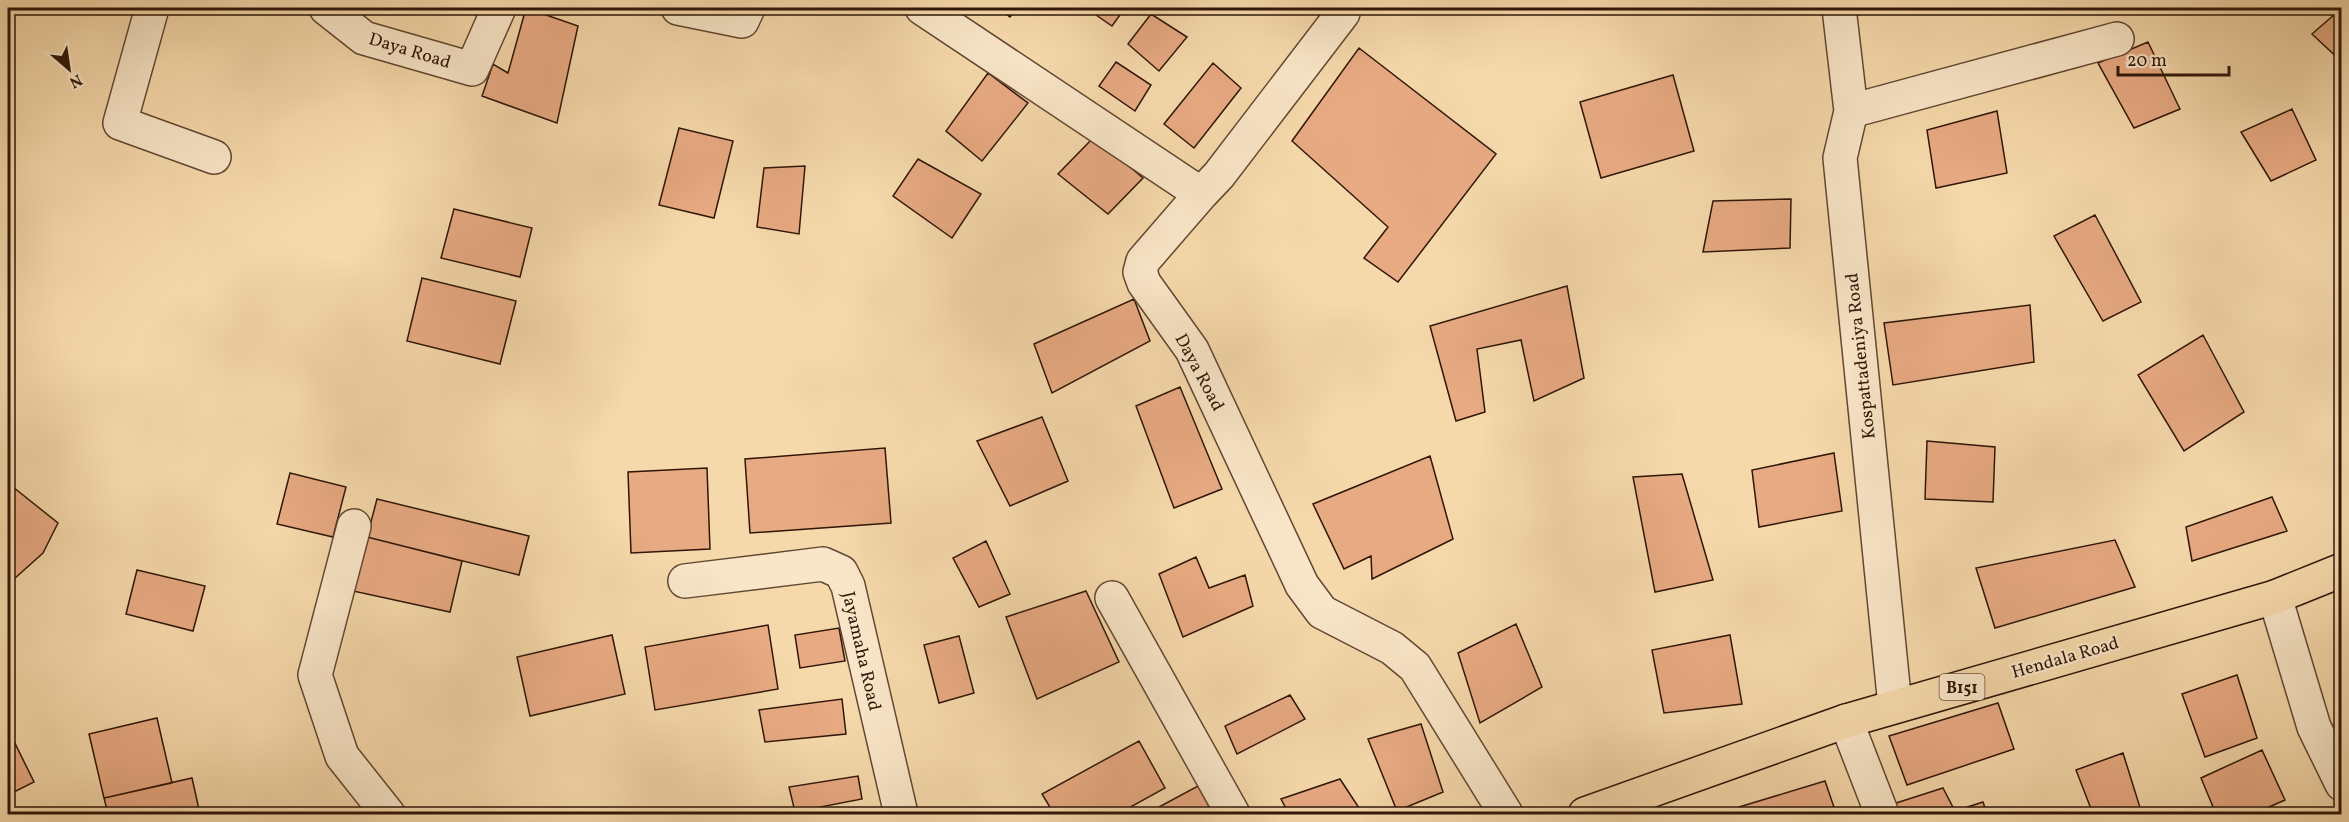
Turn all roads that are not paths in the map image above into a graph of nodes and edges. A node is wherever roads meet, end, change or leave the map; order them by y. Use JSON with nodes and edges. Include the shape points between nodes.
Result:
{"nodes":[{"id":1,"x":152,"y":8,"type":"edge"},
{"id":2,"x":326,"y":8,"type":"edge"},
{"id":3,"x":498,"y":8,"type":"edge"},
{"id":4,"x":678,"y":8,"type":"edge"},
{"id":5,"x":748,"y":8,"type":"edge"},
{"id":6,"x":922,"y":8,"type":"edge"},
{"id":7,"x":1344,"y":8,"type":"edge"},
{"id":8,"x":1839,"y":8,"type":"edge"},
{"id":9,"x":2117,"y":39,"type":"dead end"},
{"id":10,"x":1851,"y":111,"type":"junction"},
{"id":11,"x":214,"y":158,"type":"dead end"},
{"id":12,"x":1201,"y":194,"type":"junction"},
{"id":13,"x":354,"y":526,"type":"dead end"},
{"id":14,"x":2342,"y":570,"type":"edge"},
{"id":15,"x":685,"y":581,"type":"dead end"},
{"id":16,"x":2275,"y":597,"type":"junction"},
{"id":17,"x":1112,"y":598,"type":"dead end"},
{"id":18,"x":1895,"y":706,"type":"junction"},
{"id":19,"x":1846,"y":721,"type":"junction"},
{"id":20,"x":2342,"y":784,"type":"edge"},
{"id":21,"x":388,"y":814,"type":"edge"},
{"id":22,"x":901,"y":814,"type":"edge"},
{"id":23,"x":1233,"y":814,"type":"edge"},
{"id":24,"x":1506,"y":814,"type":"edge"},
{"id":25,"x":1585,"y":814,"type":"edge"},
{"id":26,"x":1882,"y":814,"type":"edge"}],
"edges":[{"from":1,"to":11,"type":"street","via":[[120,123]]},
{"from":2,"to":3,"type":"street","name":"Daya Road","via":[[364,38],[472,69]]},
{"from":4,"to":5,"type":"street","via":[[742,21]]},
{"from":6,"to":12,"type":"street"},
{"from":7,"to":12,"type":"street","name":"Daya Road"},
{"from":8,"to":10,"type":"street","name":"Kospattadeniya Road"},
{"from":9,"to":10,"type":"street"},
{"from":10,"to":18,"type":"street","name":"Kospattadeniya Road","via":[[1840,158]]},
{"from":12,"to":24,"type":"street","name":"Daya Road","via":[[1143,261],[1140,272],[1144,283],[1192,350],[1302,585],[1322,612],[1392,648],[1415,667]]},
{"from":13,"to":21,"type":"street","via":[[315,675],[342,756]]},
{"from":14,"to":16,"type":"main road","name":"Hendala Road","number":"B151"},
{"from":15,"to":22,"type":"street","name":"Jayamaha Road","via":[[823,564],[841,572],[848,586]]},
{"from":16,"to":18,"type":"main road","name":"Hendala Road","number":"B151"},
{"from":16,"to":20,"type":"street","via":[[2314,728]]},
{"from":17,"to":23,"type":"street"},
{"from":18,"to":19,"type":"main road","name":"Hendala Road","number":"B151"},
{"from":19,"to":25,"type":"main road","name":"Hendala Road","number":"B151"},
{"from":19,"to":26,"type":"street"}]}
